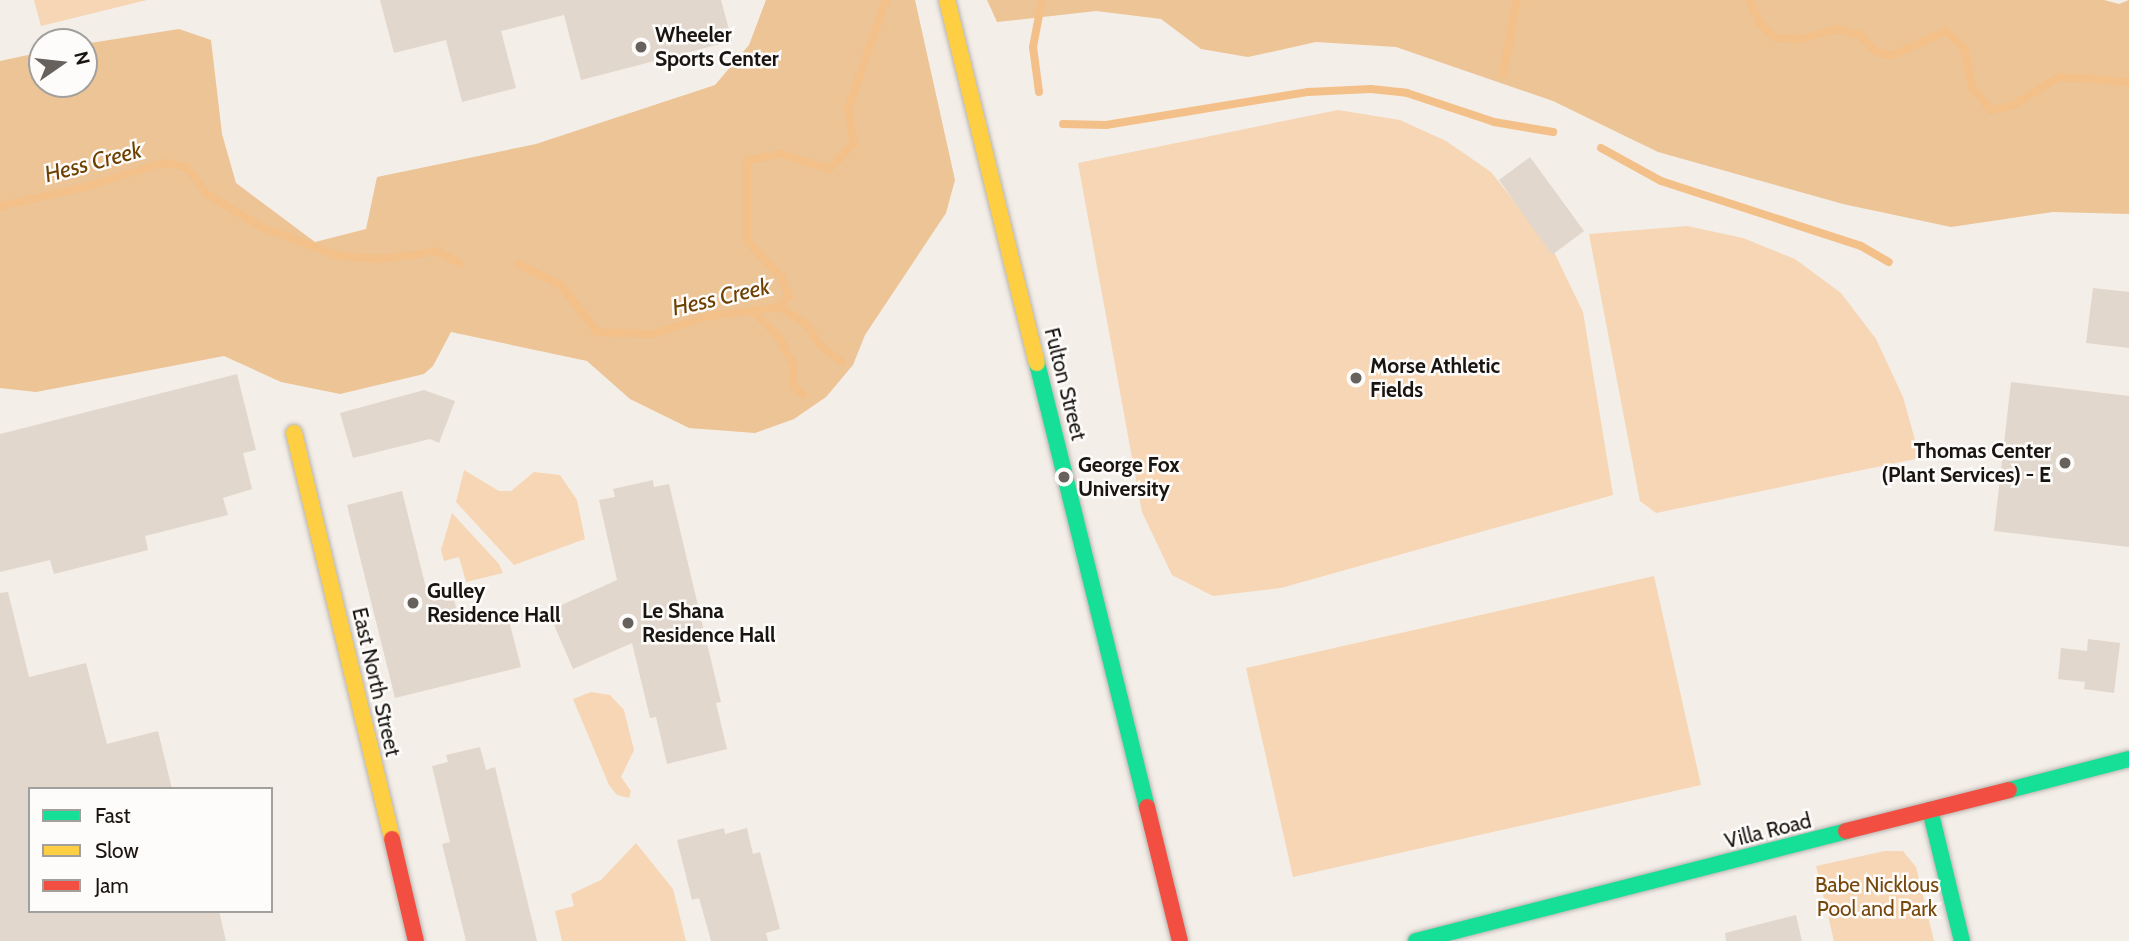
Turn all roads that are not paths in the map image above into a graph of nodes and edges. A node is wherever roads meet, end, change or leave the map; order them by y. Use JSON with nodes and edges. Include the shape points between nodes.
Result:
{"nodes":[{"id":1,"x":947,"y":0,"type":"edge"},
{"id":2,"x":294,"y":433,"type":"dead end"},
{"id":3,"x":2129,"y":759,"type":"edge"},
{"id":4,"x":1930,"y":810,"type":"junction"},
{"id":5,"x":416,"y":941,"type":"edge"},
{"id":6,"x":1180,"y":941,"type":"edge"},
{"id":7,"x":1416,"y":941,"type":"edge"},
{"id":8,"x":1962,"y":941,"type":"edge"}],
"edges":[{"from":1,"to":6,"type":"street","name":"Fulton Street"},
{"from":2,"to":5,"type":"street","name":"East North Street"},
{"from":3,"to":4,"type":"street","name":"Villa Road"},
{"from":4,"to":7,"type":"street","name":"Villa Road"},
{"from":4,"to":8,"type":"street"}]}
